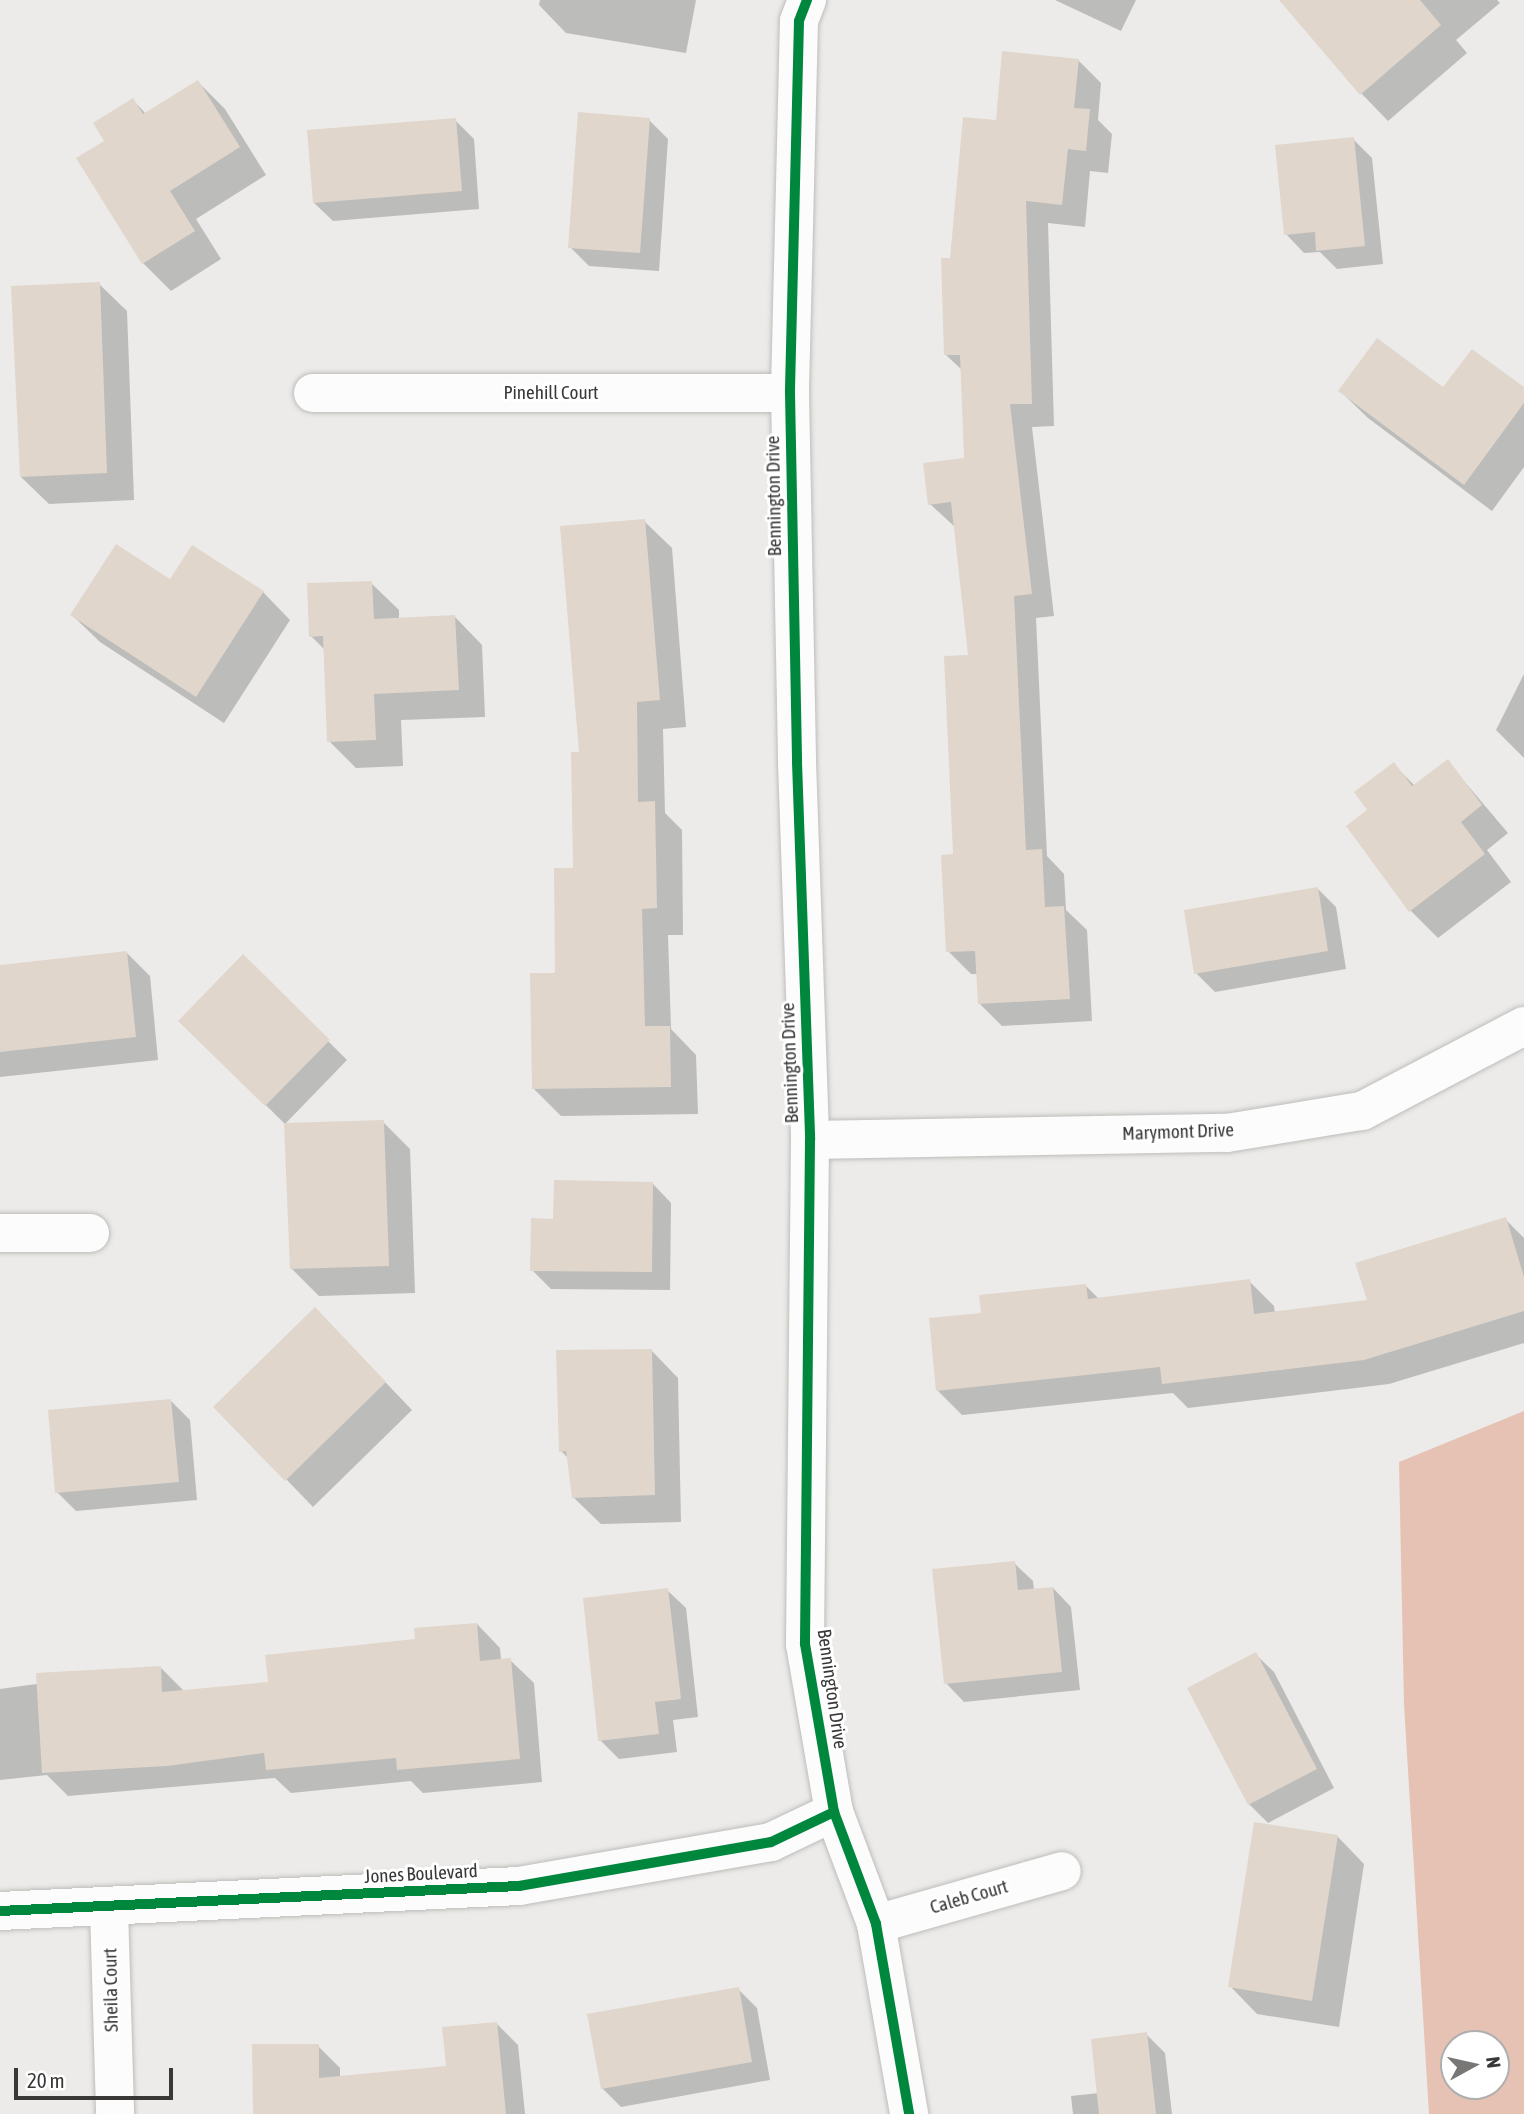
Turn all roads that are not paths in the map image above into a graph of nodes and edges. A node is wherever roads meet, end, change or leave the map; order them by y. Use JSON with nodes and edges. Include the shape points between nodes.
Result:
{"nodes":[{"id":1,"x":807,"y":0,"type":"edge"},
{"id":2,"x":313,"y":393,"type":"dead end"},
{"id":3,"x":790,"y":393,"type":"junction"},
{"id":4,"x":1524,"y":1026,"type":"edge"},
{"id":5,"x":810,"y":1140,"type":"junction"},
{"id":6,"x":0,"y":1233,"type":"edge"},
{"id":7,"x":90,"y":1233,"type":"dead end"},
{"id":8,"x":834,"y":1812,"type":"junction"},
{"id":9,"x":1062,"y":1871,"type":"dead end"},
{"id":10,"x":109,"y":1908,"type":"junction"},
{"id":11,"x":0,"y":1911,"type":"edge"},
{"id":12,"x":876,"y":1924,"type":"junction"},
{"id":13,"x":115,"y":2114,"type":"edge"},
{"id":14,"x":909,"y":2114,"type":"edge"}],
"edges":[{"from":1,"to":3,"type":"street","name":"Bennington Drive","via":[[799,21]]},
{"from":2,"to":3,"type":"street","name":"Pinehill Court"},
{"from":3,"to":5,"type":"street","name":"Bennington Drive"},
{"from":4,"to":5,"type":"street","name":"Marymont Drive","via":[[1362,1111],[1241,1131]]},
{"from":5,"to":8,"type":"street","name":"Bennington Drive","via":[[805,1644]]},
{"from":6,"to":7,"type":"street"},
{"from":8,"to":10,"type":"street","name":"Jones Boulevard","via":[[771,1842],[519,1886]]},
{"from":8,"to":12,"type":"street","name":"Bennington Drive"},
{"from":9,"to":12,"type":"street","name":"Caleb Court"},
{"from":10,"to":11,"type":"street","name":"Jones Boulevard"},
{"from":10,"to":13,"type":"street","name":"Sheila Court"},
{"from":12,"to":14,"type":"street","name":"Bennington Drive"}]}
